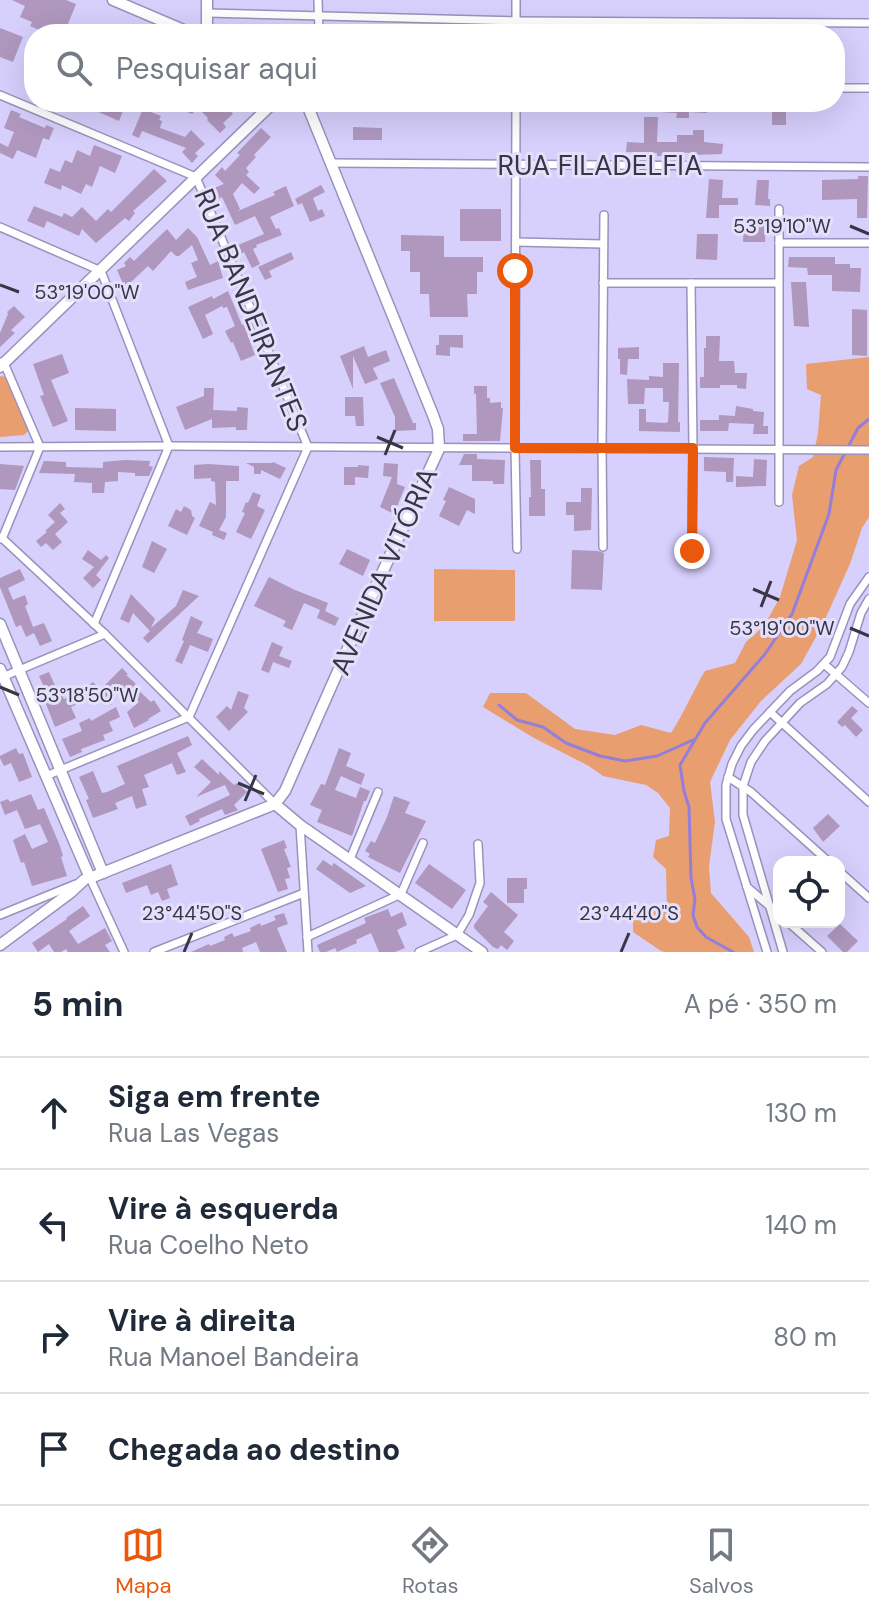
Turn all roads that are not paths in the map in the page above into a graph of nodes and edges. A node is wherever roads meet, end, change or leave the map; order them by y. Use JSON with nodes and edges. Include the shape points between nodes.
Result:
{"nodes":[{"id":1,"x":113,"y":0,"type":"edge"},
{"id":2,"x":207,"y":0,"type":"edge"},
{"id":3,"x":318,"y":0,"type":"edge"},
{"id":4,"x":516,"y":0,"type":"edge"},
{"id":5,"x":207,"y":13,"type":"junction"},
{"id":6,"x":319,"y":17,"type":"junction"},
{"id":7,"x":516,"y":21,"type":"junction"},
{"id":8,"x":869,"y":23,"type":"edge"},
{"id":9,"x":169,"y":24,"type":"edge"},
{"id":10,"x":207,"y":24,"type":"edge"},
{"id":11,"x":319,"y":24,"type":"edge"},
{"id":12,"x":845,"y":88,"type":"edge"},
{"id":13,"x":869,"y":88,"type":"edge"},
{"id":14,"x":0,"y":95,"type":"edge"},
{"id":15,"x":24,"y":105,"type":"edge"},
{"id":16,"x":41,"y":112,"type":"edge"},
{"id":17,"x":264,"y":112,"type":"edge"},
{"id":18,"x":310,"y":112,"type":"edge"},
{"id":19,"x":516,"y":112,"type":"edge"},
{"id":20,"x":331,"y":163,"type":"junction"},
{"id":21,"x":516,"y":165,"type":"junction"},
{"id":22,"x":869,"y":167,"type":"edge"},
{"id":23,"x":196,"y":177,"type":"junction"},
{"id":24,"x":779,"y":209,"type":"dead end"},
{"id":25,"x":604,"y":215,"type":"dead end"},
{"id":26,"x":0,"y":227,"type":"edge"},
{"id":27,"x":516,"y":242,"type":"junction"},
{"id":28,"x":779,"y":243,"type":"junction"},
{"id":29,"x":869,"y":243,"type":"edge"},
{"id":30,"x":603,"y":244,"type":"junction"},
{"id":31,"x":101,"y":271,"type":"junction"},
{"id":32,"x":603,"y":283,"type":"junction"},
{"id":33,"x":691,"y":283,"type":"junction"},
{"id":34,"x":778,"y":283,"type":"junction"},
{"id":35,"x":1,"y":364,"type":"edge"},
{"id":36,"x":169,"y":446,"type":"junction"},
{"id":37,"x":0,"y":447,"type":"edge"},
{"id":38,"x":40,"y":447,"type":"junction"},
{"id":39,"x":308,"y":447,"type":"junction"},
{"id":40,"x":602,"y":447,"type":"junction"},
{"id":41,"x":515,"y":448,"type":"junction"},
{"id":42,"x":693,"y":448,"type":"junction"},
{"id":43,"x":439,"y":449,"type":"junction"},
{"id":44,"x":780,"y":449,"type":"junction"},
{"id":45,"x":865,"y":449,"type":"edge"},
{"id":46,"x":779,"y":502,"type":"dead end"},
{"id":47,"x":2,"y":539,"type":"edge"},
{"id":48,"x":603,"y":547,"type":"dead end"},
{"id":49,"x":517,"y":549,"type":"dead end"},
{"id":50,"x":692,"y":551,"type":"dead end"},
{"id":51,"x":869,"y":577,"type":"edge"},
{"id":52,"x":856,"y":595,"type":"junction"},
{"id":53,"x":868,"y":603,"type":"edge"},
{"id":54,"x":0,"y":624,"type":"edge"},
{"id":55,"x":94,"y":624,"type":"junction"},
{"id":56,"x":105,"y":634,"type":"junction"},
{"id":57,"x":824,"y":664,"type":"junction"},
{"id":58,"x":18,"y":671,"type":"junction"},
{"id":59,"x":1,"y":674,"type":"edge"},
{"id":60,"x":837,"y":674,"type":"junction"},
{"id":61,"x":869,"y":703,"type":"edge"},
{"id":62,"x":770,"y":712,"type":"junction"},
{"id":63,"x":189,"y":717,"type":"junction"},
{"id":64,"x":782,"y":723,"type":"junction"},
{"id":65,"x":60,"y":770,"type":"junction"},
{"id":66,"x":46,"y":776,"type":"junction"},
{"id":67,"x":728,"y":777,"type":"junction"},
{"id":68,"x":743,"y":786,"type":"junction"},
{"id":69,"x":378,"y":792,"type":"dead end"},
{"id":70,"x":869,"y":802,"type":"edge"},
{"id":71,"x":275,"y":804,"type":"junction"},
{"id":72,"x":300,"y":825,"type":"junction"},
{"id":73,"x":423,"y":843,"type":"dead end"},
{"id":74,"x":478,"y":844,"type":"dead end"},
{"id":75,"x":822,"y":856,"type":"edge"},
{"id":76,"x":350,"y":859,"type":"junction"},
{"id":77,"x":103,"y":873,"type":"junction"},
{"id":78,"x":845,"y":876,"type":"edge"},
{"id":79,"x":87,"y":879,"type":"junction"},
{"id":80,"x":746,"y":887,"type":"junction"},
{"id":81,"x":304,"y":893,"type":"junction"},
{"id":82,"x":401,"y":894,"type":"junction"},
{"id":83,"x":869,"y":898,"type":"edge"},
{"id":84,"x":769,"y":905,"type":"junction"},
{"id":85,"x":773,"y":909,"type":"edge"},
{"id":86,"x":0,"y":915,"type":"edge"},
{"id":87,"x":795,"y":928,"type":"edge"},
{"id":88,"x":457,"y":935,"type":"junction"},
{"id":89,"x":307,"y":937,"type":"junction"},
{"id":90,"x":0,"y":945,"type":"edge"},
{"id":91,"x":124,"y":952,"type":"edge"},
{"id":92,"x":154,"y":952,"type":"edge"},
{"id":93,"x":308,"y":952,"type":"edge"},
{"id":94,"x":419,"y":952,"type":"edge"},
{"id":95,"x":482,"y":952,"type":"edge"},
{"id":96,"x":767,"y":952,"type":"edge"},
{"id":97,"x":783,"y":952,"type":"edge"},
{"id":98,"x":822,"y":952,"type":"edge"}],
"edges":[{"from":1,"to":9,"type":"street"},
{"from":2,"to":5,"type":"street"},
{"from":3,"to":6,"type":"street"},
{"from":4,"to":7,"type":"street"},
{"from":5,"to":6,"type":"street"},
{"from":5,"to":10,"type":"street"},
{"from":6,"to":7,"type":"street"},
{"from":6,"to":11,"type":"street"},
{"from":7,"to":8,"type":"street"},
{"from":12,"to":13,"type":"street"},
{"from":14,"to":15,"type":"street","name":"RUA BANDEIRANTES"},
{"from":16,"to":23,"type":"street","name":"RUA BANDEIRANTES"},
{"from":17,"to":23,"type":"street"},
{"from":18,"to":20,"type":"street","name":"AVENIDA VITÓRIA"},
{"from":19,"to":21,"type":"street"},
{"from":20,"to":21,"type":"street","name":"RUA FILADELFIA"},
{"from":20,"to":43,"type":"street","name":"AVENIDA VITÓRIA","via":[[433,415]]},
{"from":21,"to":22,"type":"street","name":"RUA FILADELFIA"},
{"from":21,"to":27,"type":"street"},
{"from":23,"to":31,"type":"street"},
{"from":23,"to":39,"type":"street","name":"RUA BANDEIRANTES"},
{"from":24,"to":28,"type":"street"},
{"from":25,"to":30,"type":"street"},
{"from":26,"to":31,"type":"street"},
{"from":27,"to":30,"type":"street"},
{"from":27,"to":41,"type":"street"},
{"from":28,"to":29,"type":"street"},
{"from":28,"to":34,"type":"street"},
{"from":30,"to":32,"type":"street"},
{"from":31,"to":35,"type":"street"},
{"from":31,"to":36,"type":"street"},
{"from":32,"to":33,"type":"street"},
{"from":32,"to":40,"type":"street"},
{"from":33,"to":34,"type":"street"},
{"from":33,"to":42,"type":"street"},
{"from":34,"to":44,"type":"street"},
{"from":35,"to":38,"type":"street"},
{"from":36,"to":38,"type":"street"},
{"from":36,"to":39,"type":"street"},
{"from":36,"to":55,"type":"street"},
{"from":37,"to":38,"type":"street"},
{"from":38,"to":47,"type":"street"},
{"from":39,"to":43,"type":"street"},
{"from":39,"to":63,"type":"street","name":"RUA BANDEIRANTES"},
{"from":40,"to":41,"type":"street"},
{"from":40,"to":42,"type":"street"},
{"from":40,"to":48,"type":"street"},
{"from":41,"to":43,"type":"street"},
{"from":41,"to":49,"type":"street"},
{"from":42,"to":44,"type":"street"},
{"from":42,"to":50,"type":"street"},
{"from":43,"to":71,"type":"street","name":"AVENIDA VITÓRIA"},
{"from":44,"to":45,"type":"street"},
{"from":44,"to":46,"type":"street"},
{"from":47,"to":55,"type":"street"},
{"from":51,"to":52,"type":"street"},
{"from":52,"to":53,"type":"street"},
{"from":52,"to":57,"type":"street"},
{"from":53,"to":60,"type":"street"},
{"from":54,"to":58,"type":"street"},
{"from":55,"to":56,"type":"street"},
{"from":56,"to":58,"type":"street"},
{"from":56,"to":63,"type":"street"},
{"from":57,"to":60,"type":"street"},
{"from":57,"to":62,"type":"street"},
{"from":58,"to":59,"type":"street"},
{"from":58,"to":65,"type":"street"},
{"from":59,"to":66,"type":"street"},
{"from":60,"to":61,"type":"street"},
{"from":60,"to":64,"type":"street"},
{"from":62,"to":64,"type":"street"},
{"from":62,"to":67,"type":"street","via":[[741,746]]},
{"from":63,"to":65,"type":"street"},
{"from":63,"to":71,"type":"street"},
{"from":64,"to":68,"type":"street","via":[[755,754]]},
{"from":64,"to":70,"type":"street"},
{"from":65,"to":66,"type":"street"},
{"from":65,"to":77,"type":"street"},
{"from":66,"to":79,"type":"street"},
{"from":67,"to":68,"type":"street"},
{"from":67,"to":80,"type":"street","via":[[726,819]]},
{"from":68,"to":75,"type":"street"},
{"from":68,"to":84,"type":"street","via":[[743,815]]},
{"from":69,"to":76,"type":"street"},
{"from":71,"to":72,"type":"street"},
{"from":71,"to":77,"type":"street"},
{"from":72,"to":76,"type":"street"},
{"from":72,"to":81,"type":"street"},
{"from":73,"to":82,"type":"street"},
{"from":74,"to":88,"type":"street","via":[[480,883]]},
{"from":76,"to":82,"type":"street"},
{"from":77,"to":79,"type":"street"},
{"from":78,"to":83,"type":"street"},
{"from":79,"to":86,"type":"street"},
{"from":79,"to":90,"type":"street"},
{"from":79,"to":91,"type":"street"},
{"from":80,"to":84,"type":"street"},
{"from":80,"to":96,"type":"street"},
{"from":81,"to":89,"type":"street"},
{"from":81,"to":92,"type":"street"},
{"from":82,"to":88,"type":"street"},
{"from":82,"to":89,"type":"street"},
{"from":84,"to":85,"type":"street"},
{"from":84,"to":97,"type":"street"},
{"from":87,"to":98,"type":"street"},
{"from":88,"to":94,"type":"street"},
{"from":88,"to":95,"type":"street"},
{"from":89,"to":93,"type":"street"}]}
